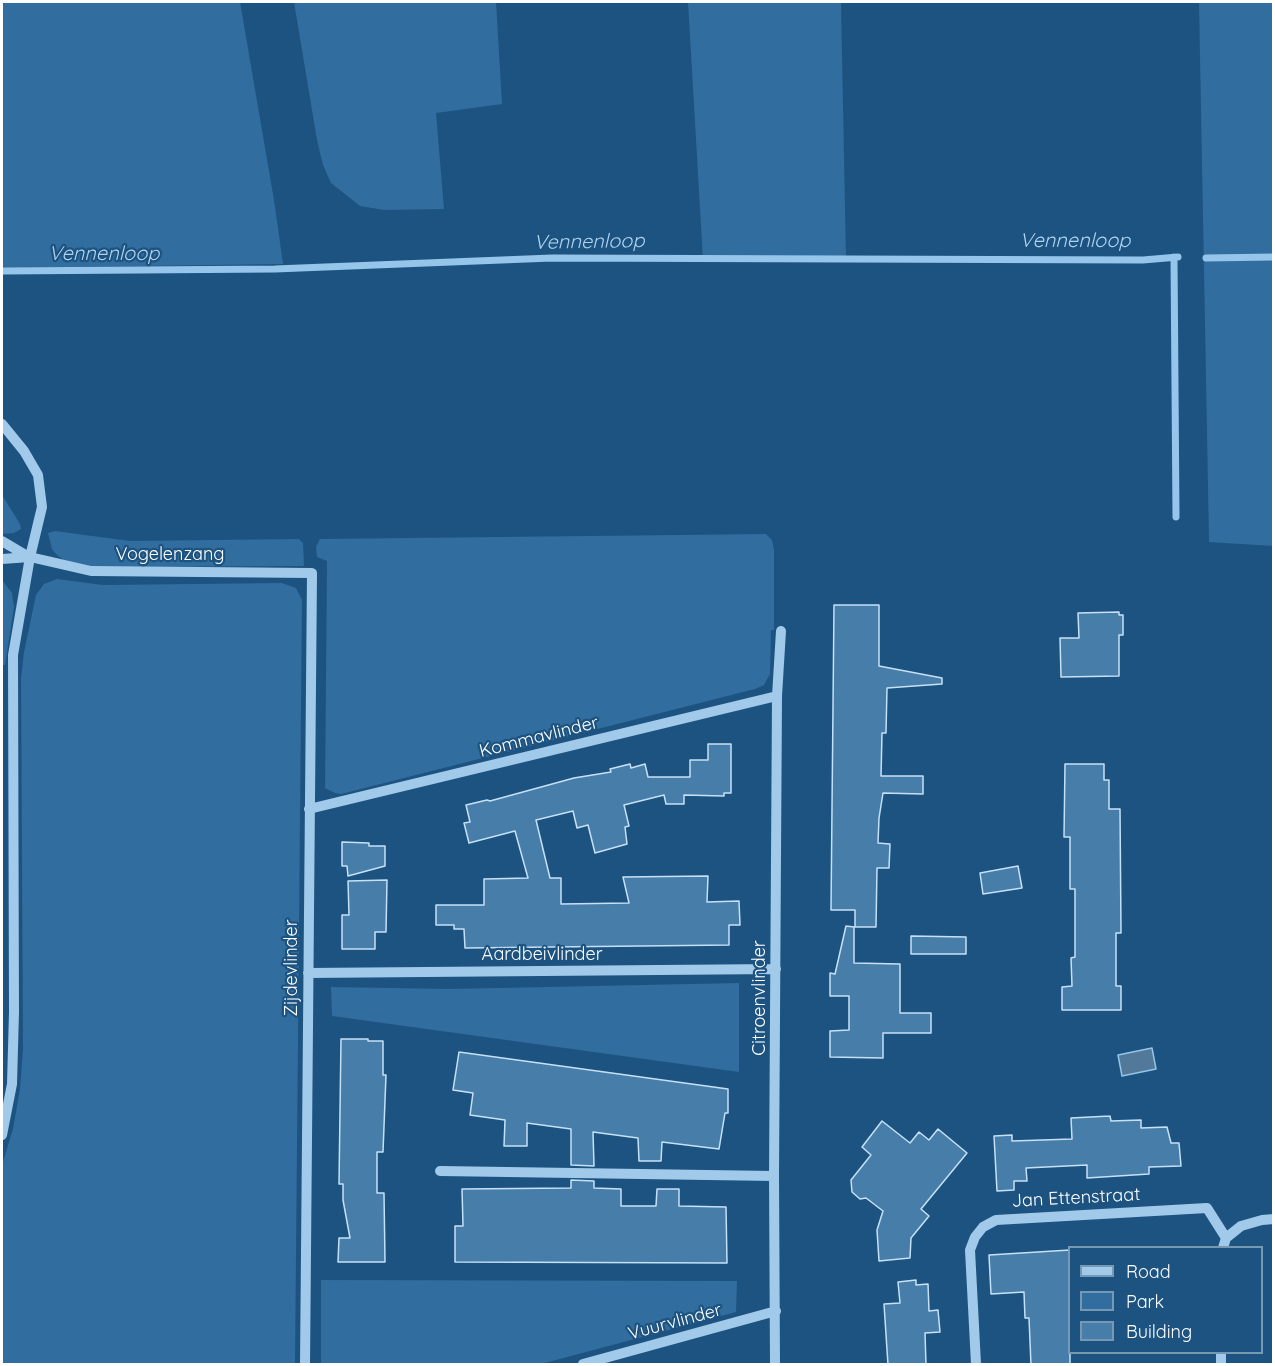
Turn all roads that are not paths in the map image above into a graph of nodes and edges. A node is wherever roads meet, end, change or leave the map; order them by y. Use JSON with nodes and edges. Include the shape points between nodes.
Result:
{"nodes":[{"id":1,"x":2,"y":424,"type":"edge"},
{"id":2,"x":2,"y":541,"type":"edge"},
{"id":3,"x":30,"y":557,"type":"junction"},
{"id":4,"x":2,"y":559,"type":"edge"},
{"id":5,"x":312,"y":573,"type":"joint"},
{"id":6,"x":781,"y":631,"type":"dead end"},
{"id":7,"x":777,"y":696,"type":"junction"},
{"id":8,"x":309,"y":809,"type":"junction"},
{"id":9,"x":776,"y":969,"type":"junction"},
{"id":10,"x":308,"y":973,"type":"junction"},
{"id":11,"x":2,"y":1135,"type":"edge"},
{"id":12,"x":440,"y":1171,"type":"dead end"},
{"id":13,"x":774,"y":1176,"type":"junction"},
{"id":14,"x":1274,"y":1220,"type":"edge"},
{"id":15,"x":1224,"y":1243,"type":"edge"},
{"id":16,"x":776,"y":1311,"type":"junction"},
{"id":17,"x":305,"y":1365,"type":"edge"},
{"id":18,"x":582,"y":1365,"type":"edge"},
{"id":19,"x":775,"y":1365,"type":"edge"},
{"id":20,"x":976,"y":1365,"type":"edge"}],
"edges":[{"from":1,"to":3,"type":"street","via":[[38,475],[42,507]]},
{"from":2,"to":3,"type":"street","name":"Vogelenzang"},
{"from":3,"to":4,"type":"street","name":"Vogelenzang"},
{"from":3,"to":5,"type":"street","name":"Vogelenzang","via":[[91,571]]},
{"from":3,"to":11,"type":"street","via":[[13,655],[14,1012],[12,1084]]},
{"from":5,"to":8,"type":"street","name":"Zijdevlinder"},
{"from":6,"to":7,"type":"street","name":"Citroenvlinder"},
{"from":7,"to":8,"type":"street","name":"Kommavlinder"},
{"from":7,"to":9,"type":"street","name":"Citroenvlinder"},
{"from":8,"to":10,"type":"street","name":"Zijdevlinder"},
{"from":9,"to":10,"type":"street","name":"Aardbeivlinder"},
{"from":9,"to":13,"type":"street","name":"Citroenvlinder"},
{"from":10,"to":17,"type":"street","name":"Zijdevlinder"},
{"from":12,"to":13,"type":"street"},
{"from":13,"to":16,"type":"street","name":"Citroenvlinder"},
{"from":14,"to":15,"type":"street","via":[[1241,1226]]},
{"from":15,"to":20,"type":"street","name":"Jan Ettenstraat","via":[[1207,1208],[996,1220],[983,1227],[970,1250]]},
{"from":16,"to":18,"type":"street","name":"Vuurvlinder"},
{"from":16,"to":19,"type":"street","name":"Citroenvlinder"}]}
